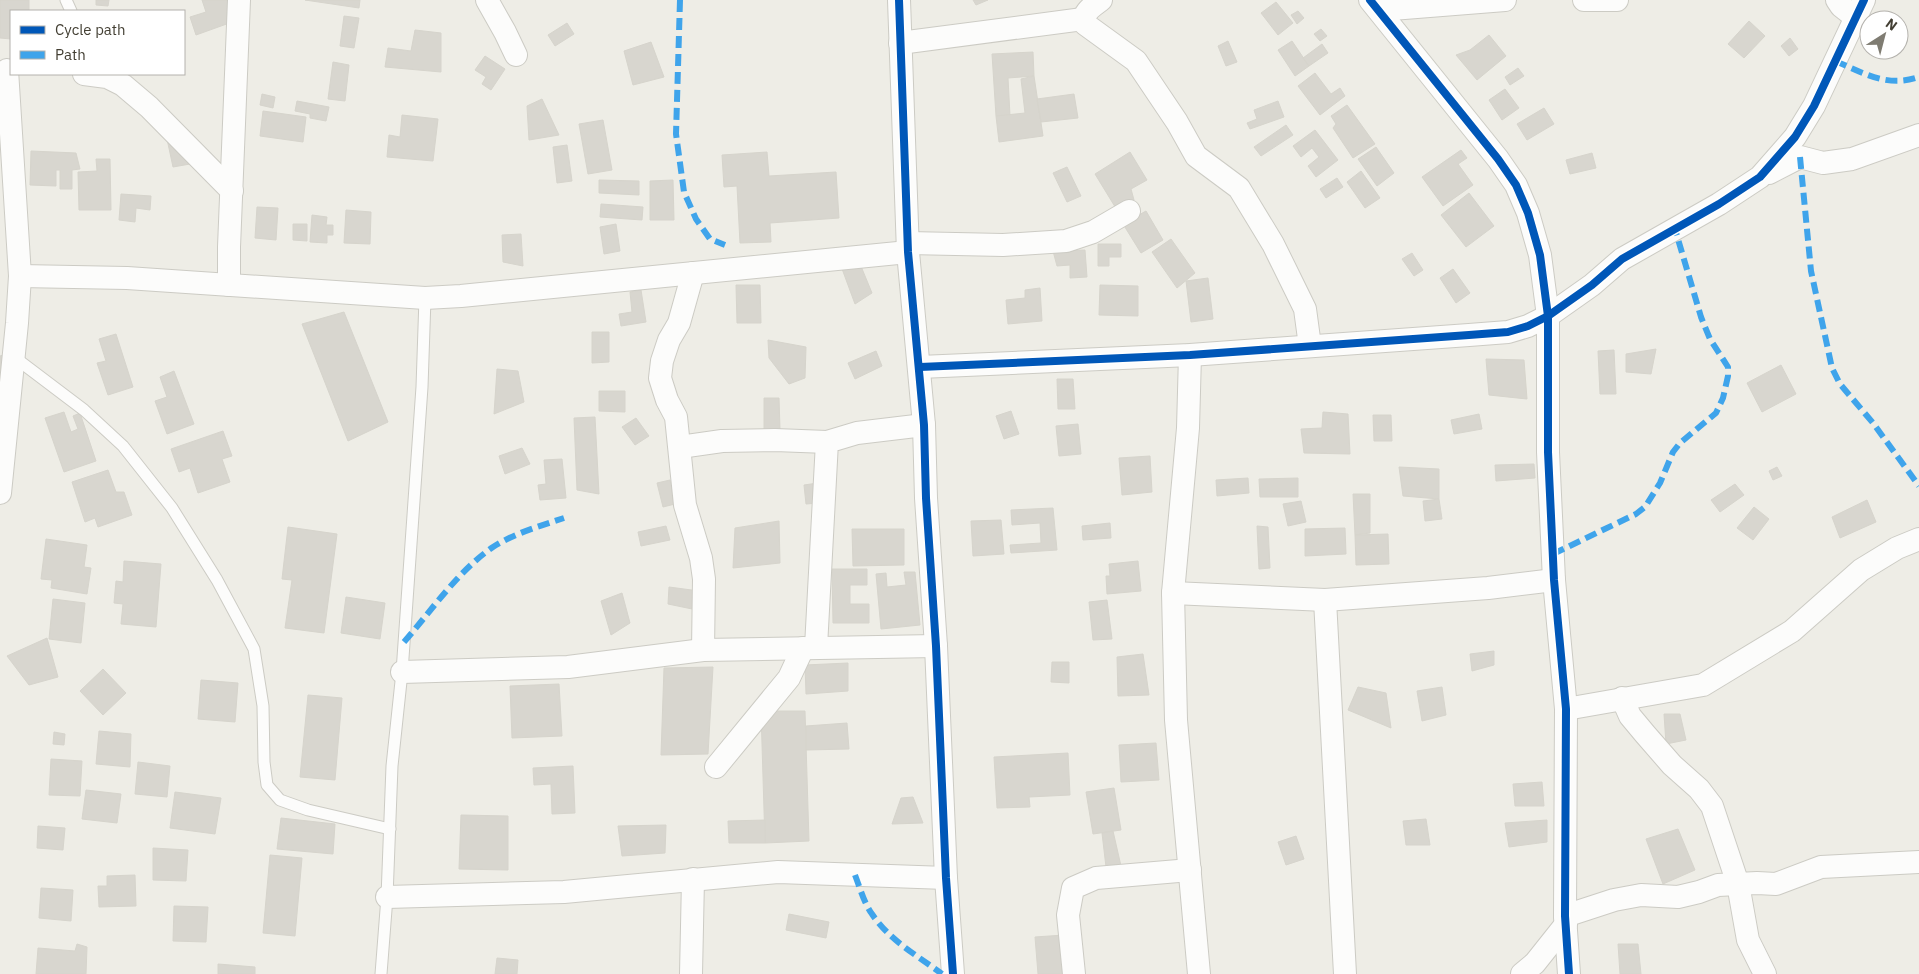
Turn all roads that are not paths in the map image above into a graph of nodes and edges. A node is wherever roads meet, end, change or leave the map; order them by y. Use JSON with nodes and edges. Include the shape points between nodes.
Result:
{"nodes":[{"id":1,"x":239,"y":0,"type":"edge"},
{"id":2,"x":487,"y":0,"type":"edge"},
{"id":3,"x":884,"y":0,"type":"edge"},
{"id":4,"x":1101,"y":0,"type":"edge"},
{"id":5,"x":1505,"y":0,"type":"edge"},
{"id":6,"x":1584,"y":0,"type":"edge"},
{"id":7,"x":1592,"y":0,"type":"edge"},
{"id":8,"x":1617,"y":0,"type":"edge"},
{"id":9,"x":1837,"y":0,"type":"edge"},
{"id":10,"x":1375,"y":5,"type":"edge"},
{"id":11,"x":899,"y":9,"type":"edge"},
{"id":12,"x":1859,"y":9,"type":"edge"},
{"id":13,"x":1083,"y":19,"type":"junction"},
{"id":14,"x":900,"y":43,"type":"junction"},
{"id":15,"x":516,"y":55,"type":"dead end"},
{"id":16,"x":6,"y":70,"type":"edge"},
{"id":17,"x":92,"y":75,"type":"edge"},
{"id":18,"x":1919,"y":135,"type":"edge"},
{"id":19,"x":1760,"y":177,"type":"junction"},
{"id":20,"x":232,"y":191,"type":"junction"},
{"id":21,"x":1129,"y":211,"type":"dead end"},
{"id":22,"x":908,"y":247,"type":"junction"},
{"id":23,"x":693,"y":273,"type":"junction"},
{"id":24,"x":20,"y":276,"type":"junction"},
{"id":25,"x":229,"y":285,"type":"junction"},
{"id":26,"x":425,"y":298,"type":"junction"},
{"id":27,"x":1548,"y":316,"type":"junction"},
{"id":28,"x":9,"y":323,"type":"edge"},
{"id":29,"x":1310,"y":346,"type":"junction"},
{"id":30,"x":1190,"y":355,"type":"junction"},
{"id":31,"x":14,"y":357,"type":"junction"},
{"id":32,"x":920,"y":367,"type":"junction"},
{"id":33,"x":924,"y":425,"type":"junction"},
{"id":34,"x":827,"y":442,"type":"junction"},
{"id":35,"x":680,"y":447,"type":"junction"},
{"id":36,"x":0,"y":494,"type":"edge"},
{"id":37,"x":1919,"y":539,"type":"edge"},
{"id":38,"x":1554,"y":580,"type":"junction"},
{"id":39,"x":1173,"y":593,"type":"junction"},
{"id":40,"x":1325,"y":600,"type":"junction"},
{"id":41,"x":936,"y":646,"type":"junction"},
{"id":42,"x":809,"y":648,"type":"junction"},
{"id":43,"x":703,"y":650,"type":"junction"},
{"id":44,"x":402,"y":672,"type":"junction"},
{"id":45,"x":1622,"y":698,"type":"junction"},
{"id":46,"x":1566,"y":709,"type":"junction"},
{"id":47,"x":716,"y":767,"type":"dead end"},
{"id":48,"x":390,"y":829,"type":"junction"},
{"id":49,"x":1919,"y":862,"type":"edge"},
{"id":50,"x":1190,"y":870,"type":"junction"},
{"id":51,"x":946,"y":878,"type":"junction"},
{"id":52,"x":693,"y":879,"type":"junction"},
{"id":53,"x":1738,"y":884,"type":"junction"},
{"id":54,"x":387,"y":897,"type":"junction"},
{"id":55,"x":1566,"y":920,"type":"junction"},
{"id":56,"x":381,"y":974,"type":"edge"},
{"id":57,"x":691,"y":974,"type":"edge"},
{"id":58,"x":953,"y":974,"type":"edge"},
{"id":59,"x":1074,"y":974,"type":"edge"},
{"id":60,"x":1199,"y":974,"type":"edge"},
{"id":61,"x":1345,"y":974,"type":"edge"},
{"id":62,"x":1522,"y":974,"type":"edge"},
{"id":63,"x":1569,"y":974,"type":"edge"},
{"id":64,"x":1765,"y":974,"type":"edge"}],
"edges":[{"from":1,"to":20,"type":"street"},
{"from":2,"to":15,"type":"street"},
{"from":3,"to":11,"type":"street"},
{"from":4,"to":13,"type":"street"},
{"from":5,"to":10,"type":"street"},
{"from":6,"to":7,"type":"street"},
{"from":7,"to":8,"type":"street"},
{"from":9,"to":12,"type":"street","via":[[1841,6]]},
{"from":10,"to":27,"type":"street","via":[[1516,185],[1540,255]]},
{"from":11,"to":14,"type":"street"},
{"from":12,"to":19,"type":"street","via":[[1814,106],[1794,137]]},
{"from":13,"to":14,"type":"street"},
{"from":13,"to":29,"type":"street","via":[[1085,24],[1136,61],[1196,156],[1239,188],[1273,244],[1305,309]]},
{"from":14,"to":22,"type":"street"},
{"from":16,"to":24,"type":"street"},
{"from":17,"to":20,"type":"street","via":[[107,77],[123,85]]},
{"from":18,"to":19,"type":"street","via":[[1852,159],[1823,163],[1800,158]]},
{"from":19,"to":27,"type":"street","via":[[1622,259],[1592,286]]},
{"from":20,"to":25,"type":"street"},
{"from":21,"to":22,"type":"street","via":[[1093,232],[1066,241]]},
{"from":22,"to":23,"type":"street"},
{"from":22,"to":32,"type":"street"},
{"from":23,"to":26,"type":"street"},
{"from":23,"to":35,"type":"street","via":[[679,323],[662,361],[660,378],[676,417]]},
{"from":24,"to":25,"type":"street","via":[[126,278]]},
{"from":24,"to":28,"type":"street"},
{"from":25,"to":26,"type":"street"},
{"from":26,"to":44,"type":"lane"},
{"from":27,"to":29,"type":"street","via":[[1508,332]]},
{"from":27,"to":38,"type":"street","via":[[1548,452]]},
{"from":28,"to":31,"type":"street"},
{"from":29,"to":30,"type":"street"},
{"from":30,"to":32,"type":"street"},
{"from":30,"to":39,"type":"street","via":[[1188,428]]},
{"from":31,"to":36,"type":"street"},
{"from":31,"to":48,"type":"lane","via":[[84,410],[123,446],[172,508],[217,580],[254,649],[263,706],[267,785],[280,800],[308,810]]},
{"from":32,"to":33,"type":"street"},
{"from":33,"to":34,"type":"street","via":[[857,434]]},
{"from":33,"to":41,"type":"street"},
{"from":34,"to":35,"type":"street","via":[[722,441]]},
{"from":34,"to":42,"type":"street"},
{"from":35,"to":43,"type":"street","via":[[685,505],[702,558]]},
{"from":37,"to":45,"type":"street","via":[[1861,570],[1792,631],[1703,685]]},
{"from":38,"to":40,"type":"street"},
{"from":38,"to":46,"type":"street"},
{"from":39,"to":40,"type":"street"},
{"from":39,"to":50,"type":"street","via":[[1176,720]]},
{"from":40,"to":61,"type":"street"},
{"from":41,"to":42,"type":"street"},
{"from":41,"to":51,"type":"street"},
{"from":42,"to":43,"type":"street"},
{"from":42,"to":47,"type":"street","via":[[789,678]]},
{"from":43,"to":44,"type":"street","via":[[568,667]]},
{"from":44,"to":48,"type":"lane","via":[[392,766]]},
{"from":45,"to":46,"type":"street"},
{"from":45,"to":53,"type":"street","via":[[1630,716],[1712,806]]},
{"from":46,"to":55,"type":"street"},
{"from":48,"to":54,"type":"lane"},
{"from":49,"to":53,"type":"street","via":[[1821,867],[1776,884]]},
{"from":50,"to":59,"type":"street","via":[[1096,878],[1073,888],[1068,915]]},
{"from":50,"to":60,"type":"street"},
{"from":51,"to":52,"type":"street","via":[[778,872]]},
{"from":51,"to":58,"type":"street"},
{"from":52,"to":54,"type":"street","via":[[564,892]]},
{"from":52,"to":57,"type":"street"},
{"from":53,"to":55,"type":"street","via":[[1718,885],[1678,896],[1641,895],[1614,900]]},
{"from":53,"to":64,"type":"street","via":[[1748,940]]},
{"from":54,"to":56,"type":"lane"},
{"from":55,"to":62,"type":"street","via":[[1535,963]]},
{"from":55,"to":63,"type":"street"}]}
